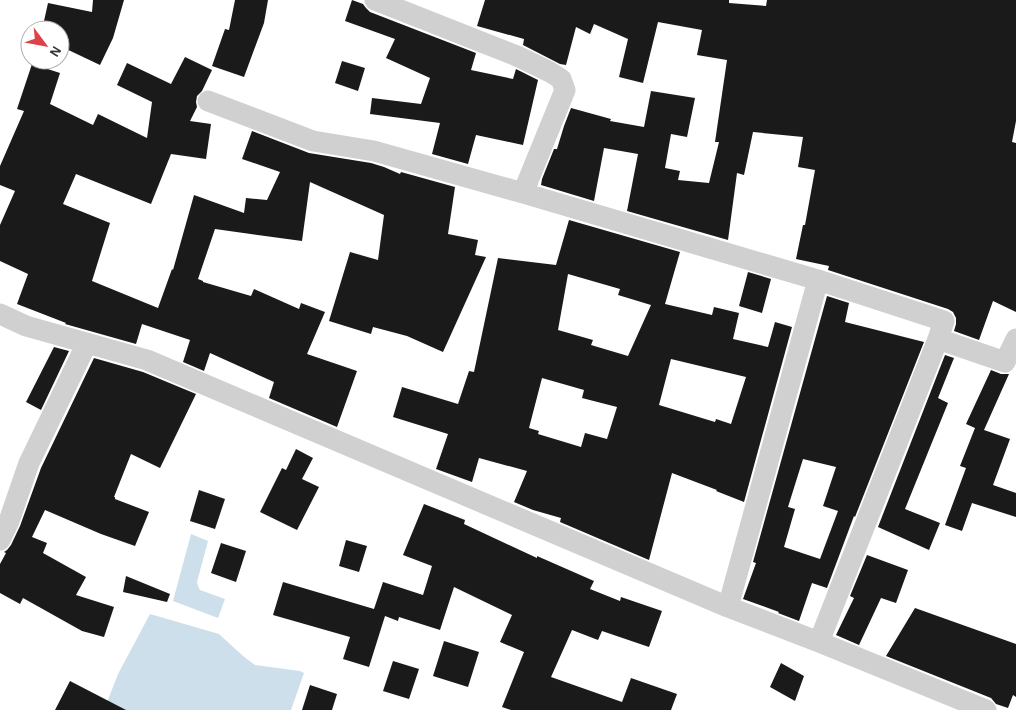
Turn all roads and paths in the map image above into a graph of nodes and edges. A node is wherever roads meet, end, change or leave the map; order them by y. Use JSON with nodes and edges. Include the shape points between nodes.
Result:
{"nodes":[{"id":1,"x":375,"y":0,"type":"edge"},
{"id":2,"x":208,"y":101,"type":"dead end"},
{"id":3,"x":523,"y":193,"type":"junction"},
{"id":4,"x":818,"y":280,"type":"junction"},
{"id":5,"x":0,"y":314,"type":"edge"},
{"id":6,"x":938,"y":340,"type":"junction"},
{"id":7,"x":87,"y":343,"type":"junction"},
{"id":8,"x":1013,"y":350,"type":"edge"},
{"id":9,"x":0,"y":540,"type":"edge"},
{"id":10,"x":728,"y":607,"type":"junction"},
{"id":11,"x":819,"y":642,"type":"junction"},
{"id":12,"x":986,"y":710,"type":"edge"}],
"edges":[{"from":1,"to":3,"type":"street","via":[[518,56],[561,79],[565,90]]},
{"from":2,"to":3,"type":"street","via":[[313,141],[374,151]]},
{"from":3,"to":4,"type":"street"},
{"from":4,"to":6,"type":"street","via":[[944,321]]},
{"from":4,"to":10,"type":"street"},
{"from":5,"to":7,"type":"street","via":[[26,326]]},
{"from":6,"to":8,"type":"street","via":[[1005,362]]},
{"from":6,"to":11,"type":"street"},
{"from":7,"to":9,"type":"street","via":[[29,463],[10,521]]},
{"from":7,"to":10,"type":"street","via":[[147,360]]},
{"from":10,"to":11,"type":"street"},
{"from":11,"to":12,"type":"street"}]}
